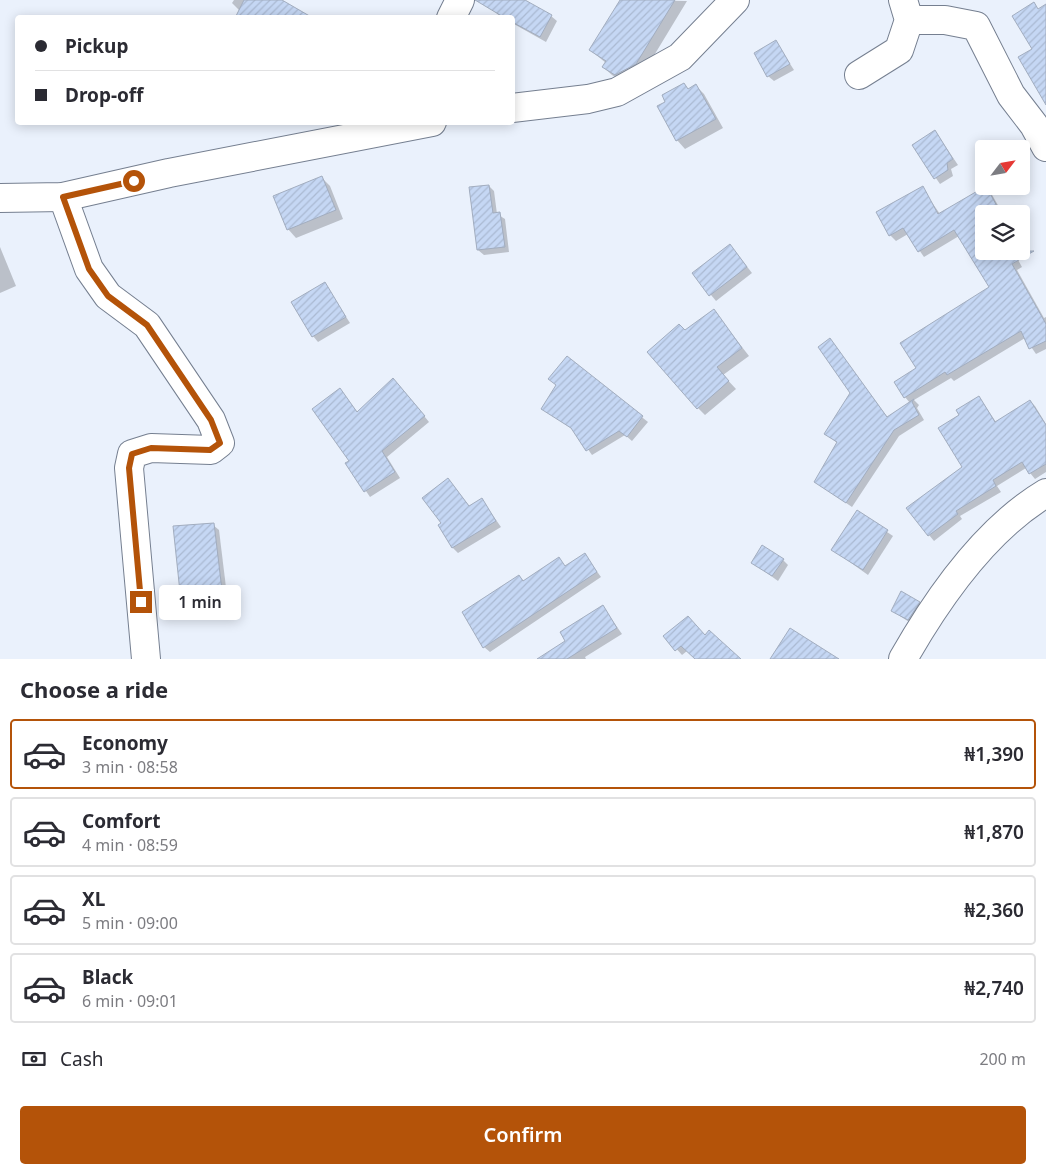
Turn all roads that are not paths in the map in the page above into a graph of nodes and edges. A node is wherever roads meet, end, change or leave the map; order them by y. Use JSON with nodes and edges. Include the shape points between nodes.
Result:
{"nodes":[{"id":1,"x":460,"y":0,"type":"edge"},
{"id":2,"x":735,"y":0,"type":"edge"},
{"id":3,"x":906,"y":10,"type":"edge"},
{"id":4,"x":452,"y":15,"type":"edge"},
{"id":5,"x":858,"y":75,"type":"dead end"},
{"id":6,"x":515,"y":108,"type":"edge"},
{"id":7,"x":393,"y":126,"type":"edge"},
{"id":8,"x":1046,"y":147,"type":"edge"},
{"id":9,"x":63,"y":197,"type":"junction"},
{"id":10,"x":0,"y":198,"type":"edge"},
{"id":11,"x":1046,"y":493,"type":"edge"},
{"id":12,"x":146,"y":659,"type":"edge"},
{"id":13,"x":903,"y":659,"type":"edge"}],
"edges":[{"from":1,"to":4,"type":"street"},
{"from":2,"to":6,"type":"street","via":[[680,57],[617,92],[588,99]]},
{"from":3,"to":5,"type":"street","via":[[899,50]]},
{"from":3,"to":8,"type":"street","via":[[976,26],[1011,95]]},
{"from":7,"to":9,"type":"street"},
{"from":9,"to":10,"type":"street"},
{"from":9,"to":12,"type":"street","via":[[89,269],[108,296],[147,325],[211,420],[220,443],[210,450],[151,448],[132,454],[129,468]]},
{"from":11,"to":13,"type":"street","via":[[1022,507],[987,542],[928,615]]}]}
